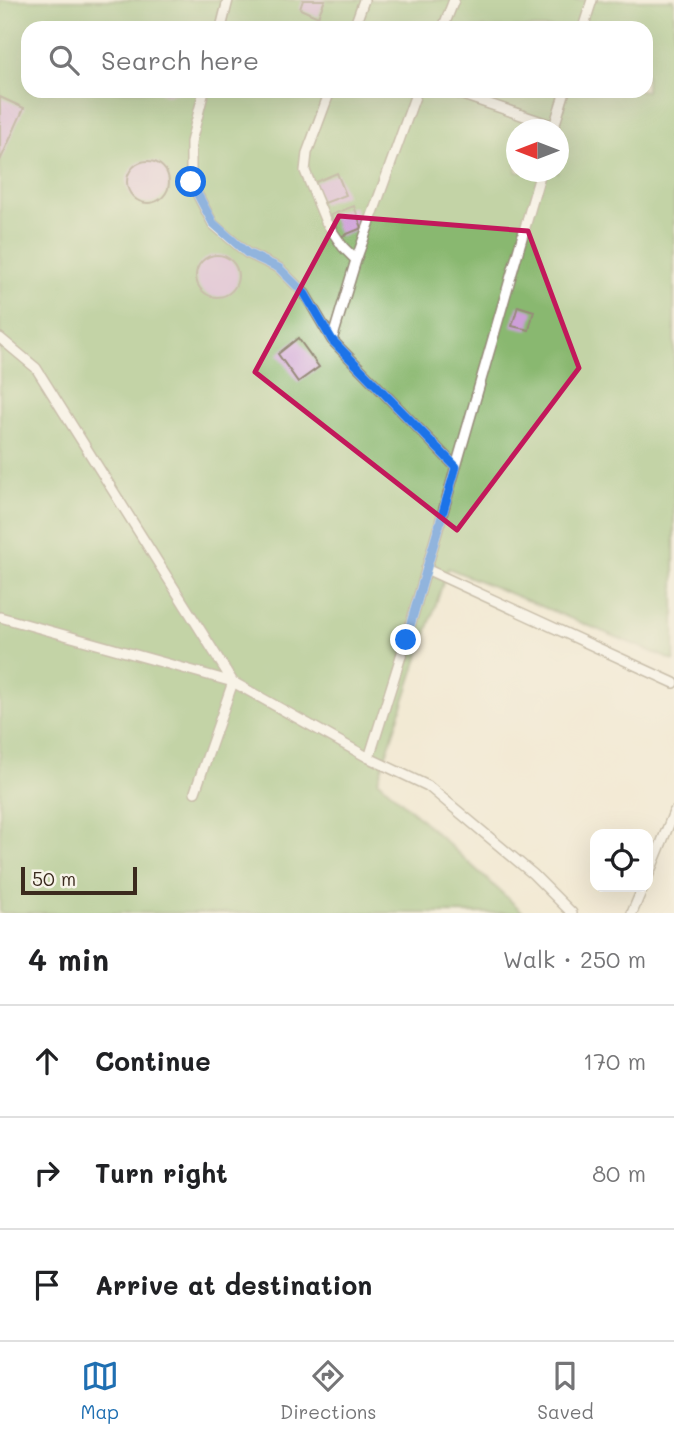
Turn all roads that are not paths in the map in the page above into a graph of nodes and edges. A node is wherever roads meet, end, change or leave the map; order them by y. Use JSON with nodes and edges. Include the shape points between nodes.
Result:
{"nodes":[{"id":1,"x":228,"y":0,"type":"edge"},
{"id":2,"x":364,"y":0,"type":"edge"},
{"id":3,"x":454,"y":0,"type":"edge"},
{"id":4,"x":592,"y":0,"type":"edge"},
{"id":5,"x":223,"y":21,"type":"edge"},
{"id":6,"x":356,"y":21,"type":"edge"},
{"id":7,"x":446,"y":21,"type":"edge"},
{"id":8,"x":585,"y":21,"type":"edge"},
{"id":9,"x":202,"y":98,"type":"edge"},
{"id":10,"x":327,"y":98,"type":"edge"},
{"id":11,"x":414,"y":98,"type":"edge"},
{"id":12,"x":470,"y":98,"type":"edge"},
{"id":13,"x":563,"y":98,"type":"edge"},
{"id":14,"x":529,"y":119,"type":"edge"},
{"id":15,"x":557,"y":119,"type":"edge"},
{"id":16,"x":538,"y":182,"type":"edge"},
{"id":17,"x":356,"y":260,"type":"junction"},
{"id":18,"x":0,"y":338,"type":"edge"},
{"id":19,"x":332,"y":340,"type":"junction"},
{"id":20,"x":456,"y":467,"type":"junction"},
{"id":21,"x":426,"y":569,"type":"junction"},
{"id":22,"x":0,"y":617,"type":"edge"},
{"id":23,"x":233,"y":681,"type":"junction"},
{"id":24,"x":674,"y":683,"type":"edge"},
{"id":25,"x":369,"y":758,"type":"junction"},
{"id":26,"x":195,"y":792,"type":"dead end"},
{"id":27,"x":674,"y":812,"type":"edge"},
{"id":28,"x":672,"y":827,"type":"edge"},
{"id":29,"x":653,"y":866,"type":"edge"},
{"id":30,"x":641,"y":892,"type":"edge"},
{"id":31,"x":572,"y":913,"type":"edge"},
{"id":32,"x":632,"y":913,"type":"edge"}],
"edges":[{"from":1,"to":5,"type":"lane"},
{"from":2,"to":6,"type":"lane"},
{"from":3,"to":7,"type":"lane"},
{"from":4,"to":8,"type":"lane"},
{"from":9,"to":19,"type":"lane","via":[[191,142],[191,182],[213,223],[247,253],[279,268],[305,294]]},
{"from":10,"to":17,"type":"lane","via":[[305,171],[326,222]]},
{"from":11,"to":17,"type":"lane"},
{"from":12,"to":14,"type":"lane"},
{"from":13,"to":15,"type":"lane"},
{"from":16,"to":20,"type":"lane"},
{"from":17,"to":19,"type":"lane"},
{"from":18,"to":23,"type":"lane","via":[[36,368]]},
{"from":19,"to":20,"type":"lane"},
{"from":20,"to":21,"type":"lane"},
{"from":21,"to":24,"type":"lane"},
{"from":21,"to":25,"type":"lane"},
{"from":22,"to":23,"type":"lane"},
{"from":23,"to":25,"type":"lane"},
{"from":23,"to":26,"type":"lane"},
{"from":25,"to":31,"type":"lane","via":[[428,786]]},
{"from":27,"to":28,"type":"lane"},
{"from":28,"to":29,"type":"lane"},
{"from":30,"to":32,"type":"lane"}]}
